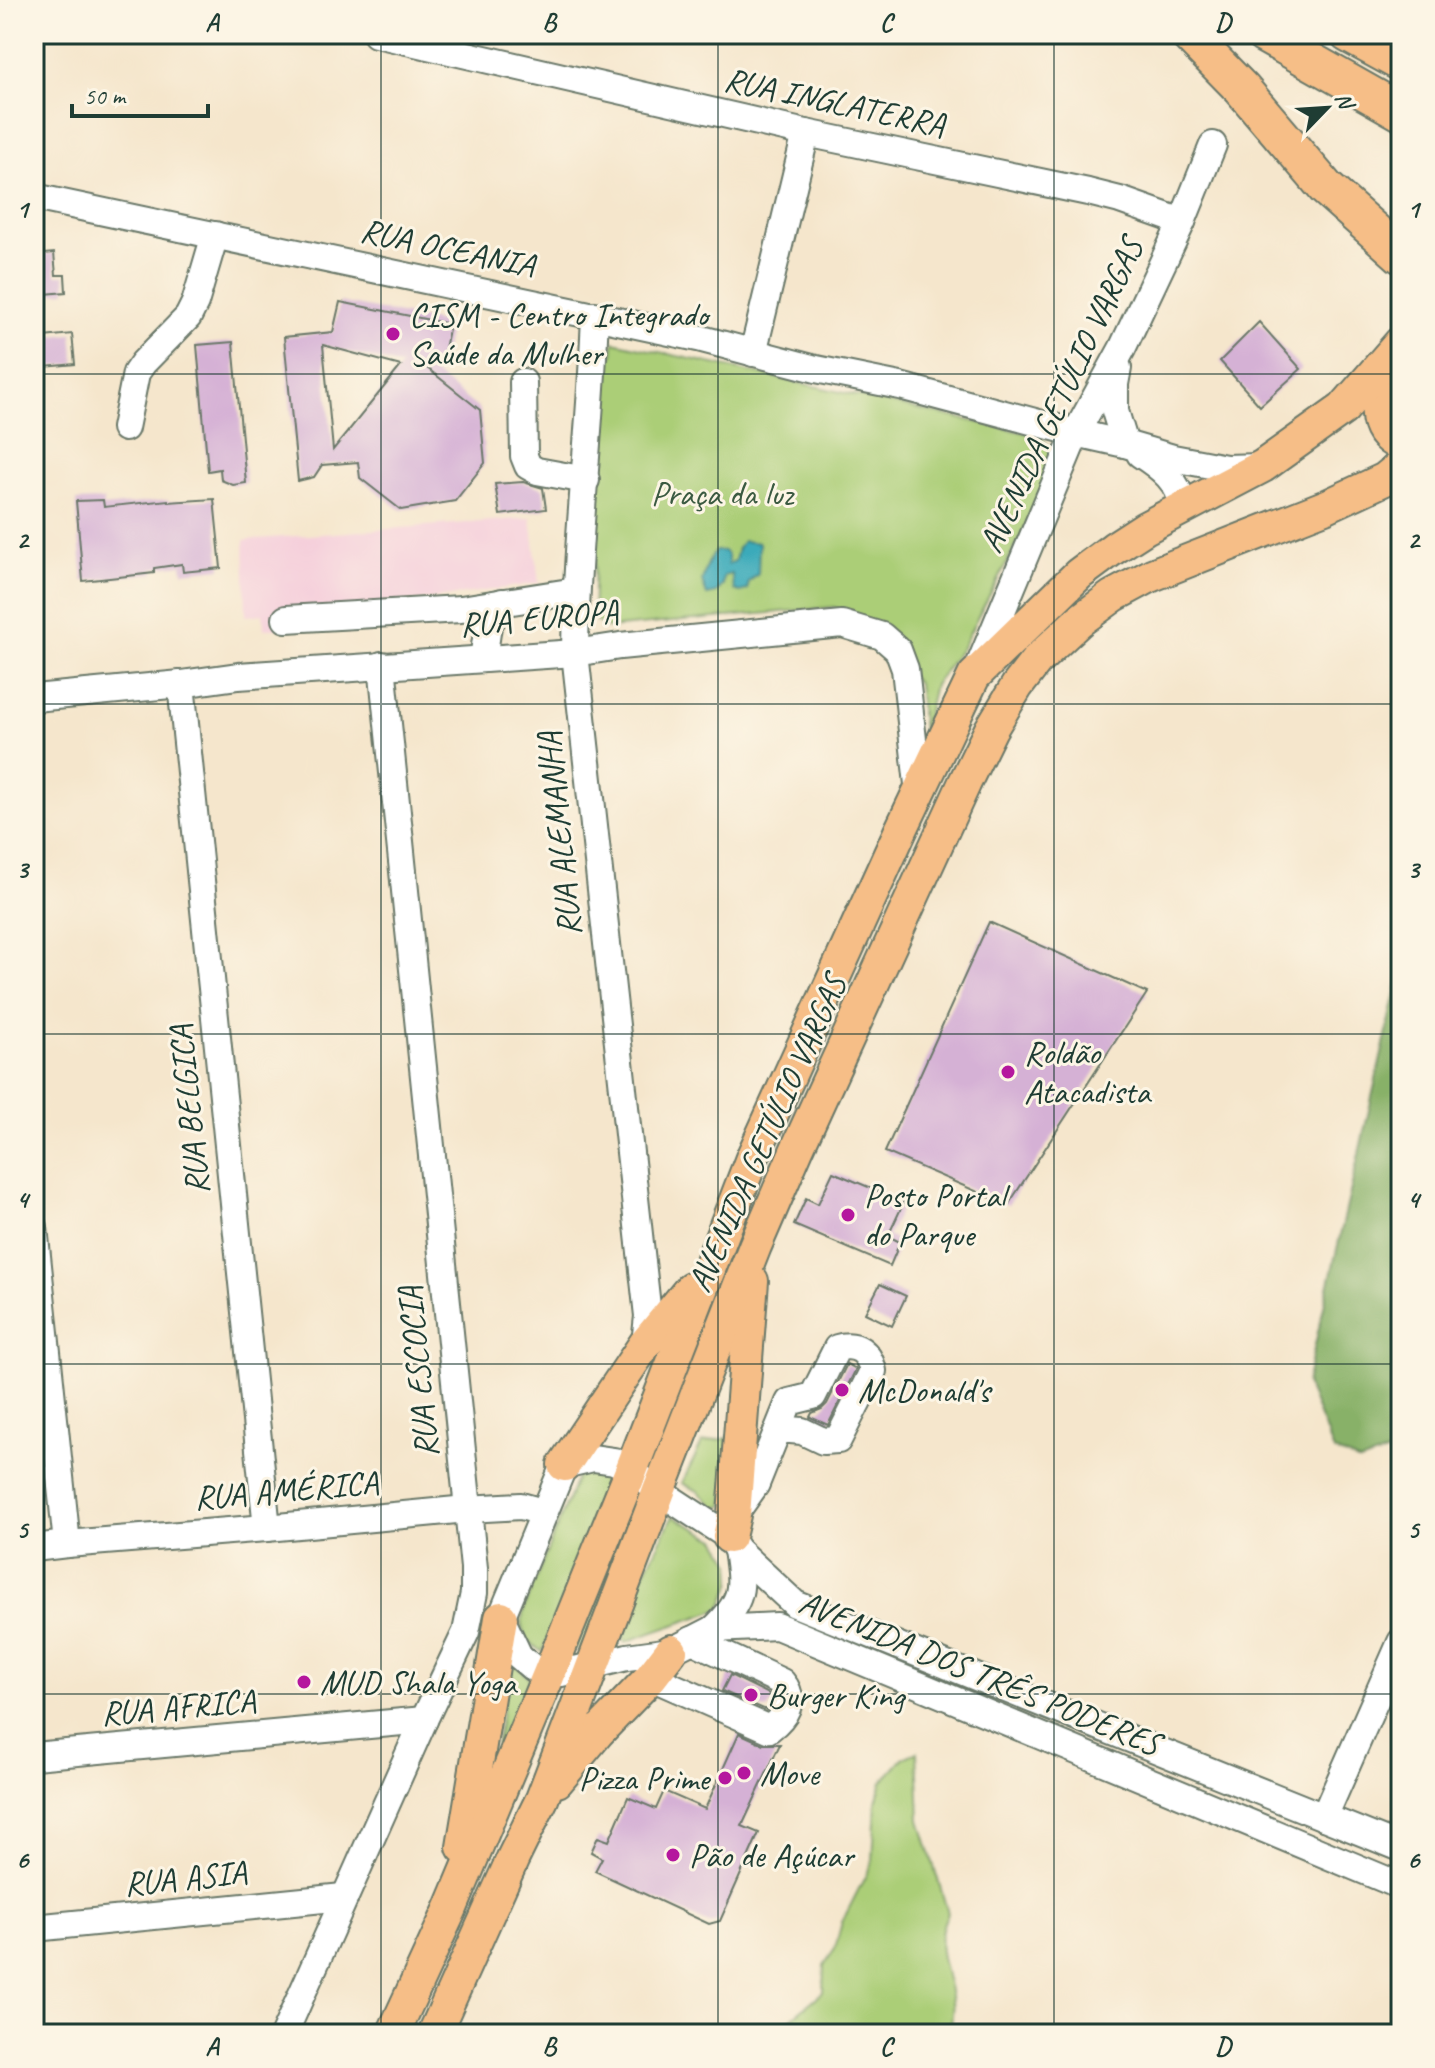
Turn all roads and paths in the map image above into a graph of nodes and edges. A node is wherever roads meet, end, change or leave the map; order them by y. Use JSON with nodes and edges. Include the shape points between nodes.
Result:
{"nodes":[{"id":1,"x":376,"y":34,"type":"edge"},
{"id":2,"x":1188,"y":34,"type":"edge"},
{"id":3,"x":1263,"y":34,"type":"edge"},
{"id":4,"x":1348,"y":34,"type":"edge"},
{"id":5,"x":1401,"y":63,"type":"edge"},
{"id":6,"x":1401,"y":112,"type":"edge"},
{"id":7,"x":806,"y":133,"type":"junction"},
{"id":8,"x":1213,"y":145,"type":"dead end"},
{"id":9,"x":34,"y":197,"type":"edge"},
{"id":10,"x":1348,"y":209,"type":"junction"},
{"id":11,"x":1182,"y":222,"type":"junction"},
{"id":12,"x":1401,"y":226,"type":"edge"},
{"id":13,"x":215,"y":235,"type":"junction"},
{"id":14,"x":1401,"y":255,"type":"edge"},
{"id":15,"x":595,"y":315,"type":"junction"},
{"id":16,"x":1397,"y":346,"type":"edge"},
{"id":17,"x":1122,"y":349,"type":"junction"},
{"id":18,"x":753,"y":353,"type":"junction"},
{"id":19,"x":523,"y":382,"type":"dead end"},
{"id":20,"x":125,"y":428,"type":"dead end"},
{"id":21,"x":1076,"y":433,"type":"junction"},
{"id":22,"x":1125,"y":444,"type":"junction"},
{"id":23,"x":1401,"y":445,"type":"edge"},
{"id":24,"x":1263,"y":466,"type":"junction"},
{"id":25,"x":1401,"y":466,"type":"edge"},
{"id":26,"x":586,"y":480,"type":"junction"},
{"id":27,"x":1182,"y":508,"type":"junction"},
{"id":28,"x":576,"y":591,"type":"junction"},
{"id":29,"x":502,"y":602,"type":"junction"},
{"id":30,"x":286,"y":619,"type":"dead end"},
{"id":31,"x":575,"y":653,"type":"junction"},
{"id":32,"x":481,"y":659,"type":"junction"},
{"id":33,"x":1037,"y":660,"type":"junction"},
{"id":34,"x":382,"y":665,"type":"junction"},
{"id":35,"x":238,"y":676,"type":"junction"},
{"id":36,"x":974,"y":676,"type":"junction"},
{"id":37,"x":181,"y":684,"type":"junction"},
{"id":38,"x":34,"y":698,"type":"edge"},
{"id":39,"x":919,"y":793,"type":"junction"},
{"id":40,"x":34,"y":1227,"type":"edge"},
{"id":41,"x":755,"y":1246,"type":"junction"},
{"id":42,"x":712,"y":1259,"type":"junction"},
{"id":43,"x":645,"y":1344,"type":"junction"},
{"id":44,"x":779,"y":1429,"type":"junction"},
{"id":45,"x":564,"y":1465,"type":"junction"},
{"id":46,"x":631,"y":1471,"type":"junction"},
{"id":47,"x":659,"y":1491,"type":"junction"},
{"id":48,"x":467,"y":1509,"type":"junction"},
{"id":49,"x":543,"y":1512,"type":"junction"},
{"id":50,"x":267,"y":1528,"type":"junction"},
{"id":51,"x":733,"y":1534,"type":"junction"},
{"id":52,"x":67,"y":1544,"type":"junction"},
{"id":53,"x":34,"y":1548,"type":"edge"},
{"id":54,"x":501,"y":1618,"type":"junction"},
{"id":55,"x":692,"y":1640,"type":"junction"},
{"id":56,"x":1401,"y":1642,"type":"edge"},
{"id":57,"x":592,"y":1666,"type":"junction"},
{"id":58,"x":549,"y":1674,"type":"junction"},
{"id":59,"x":651,"y":1677,"type":"junction"},
{"id":60,"x":424,"y":1720,"type":"junction"},
{"id":61,"x":34,"y":1756,"type":"edge"},
{"id":62,"x":542,"y":1799,"type":"junction"},
{"id":63,"x":1324,"y":1817,"type":"junction"},
{"id":64,"x":1401,"y":1848,"type":"edge"},
{"id":65,"x":1401,"y":1886,"type":"edge"},
{"id":66,"x":343,"y":1897,"type":"junction"},
{"id":67,"x":451,"y":1908,"type":"junction"},
{"id":68,"x":34,"y":1928,"type":"edge"},
{"id":69,"x":284,"y":2034,"type":"edge"},
{"id":70,"x":393,"y":2034,"type":"edge"},
{"id":71,"x":434,"y":2034,"type":"edge"}],
"edges":[{"from":1,"to":7,"type":"street","name":"RUA INGLATERRA"},
{"from":2,"to":10,"type":"highway"},
{"from":3,"to":6,"type":"highway"},
{"from":4,"to":5,"type":"highway"},
{"from":7,"to":11,"type":"street","name":"RUA INGLATERRA","via":[[1088,192]]},
{"from":7,"to":18,"type":"street"},
{"from":8,"to":11,"type":"street","name":"AVENIDA GETÚLIO VARGAS"},
{"from":9,"to":13,"type":"street","name":"RUA OCEANIA"},
{"from":10,"to":12,"type":"highway"},
{"from":10,"to":14,"type":"highway"},
{"from":11,"to":17,"type":"street","name":"AVENIDA GETÚLIO VARGAS"},
{"from":13,"to":15,"type":"street","name":"RUA OCEANIA"},
{"from":13,"to":20,"type":"street","via":[[188,317],[136,373]]},
{"from":15,"to":18,"type":"street","name":"RUA OCEANIA"},
{"from":15,"to":26,"type":"street","name":"RUA ALEMANHA"},
{"from":16,"to":23,"type":"main road","via":[[1377,409],[1384,433]]},
{"from":16,"to":24,"type":"main road","name":"AVENIDA GETÚLIO VARGAS","via":[[1343,409]]},
{"from":17,"to":21,"type":"street","name":"AVENIDA GETÚLIO VARGAS"},
{"from":17,"to":22,"type":"street","via":[[1115,411]]},
{"from":18,"to":21,"type":"street","name":"RUA OCEANIA"},
{"from":19,"to":26,"type":"street","via":[[528,466]]},
{"from":21,"to":22,"type":"street","name":"RUA OCEANIA"},
{"from":21,"to":36,"type":"street","name":"AVENIDA GETÚLIO VARGAS"},
{"from":22,"to":24,"type":"street","name":"RUA OCEANIA","via":[[1209,466]]},
{"from":22,"to":27,"type":"street","name":"RUA OCEANIA","via":[[1160,467],[1173,482]]},
{"from":24,"to":27,"type":"main road","name":"AVENIDA GETÚLIO VARGAS"},
{"from":25,"to":33,"type":"main road","name":"AVENIDA GETÚLIO VARGAS","via":[[1327,506],[1152,575],[1079,621]]},
{"from":26,"to":28,"type":"street","name":"RUA ALEMANHA"},
{"from":27,"to":33,"type":"main road","via":[[1174,543],[1116,574],[1052,625]]},
{"from":27,"to":36,"type":"main road","name":"AVENIDA GETÚLIO VARGAS","via":[[1079,574]]},
{"from":28,"to":29,"type":"street"},
{"from":28,"to":31,"type":"street","name":"RUA ALEMANHA"},
{"from":29,"to":30,"type":"street"},
{"from":29,"to":32,"type":"street","via":[[488,626]]},
{"from":31,"to":32,"type":"street","name":"RUA EUROPA"},
{"from":31,"to":39,"type":"street","name":"RUA EUROPA","via":[[842,624],[882,636],[898,650],[905,669]]},
{"from":31,"to":43,"type":"street","name":"RUA ALEMANHA","via":[[648,1316]]},
{"from":32,"to":34,"type":"street","name":"RUA EUROPA"},
{"from":32,"to":35,"type":"street","via":[[456,646],[291,658]]},
{"from":33,"to":41,"type":"main road","name":"AVENIDA GETÚLIO VARGAS","via":[[991,729],[965,782]]},
{"from":34,"to":35,"type":"street","name":"RUA EUROPA"},
{"from":34,"to":48,"type":"street","name":"RUA ESCOCIA"},
{"from":35,"to":37,"type":"street","name":"RUA EUROPA"},
{"from":36,"to":39,"type":"main road","name":"AVENIDA GETÚLIO VARGAS"},
{"from":37,"to":38,"type":"street","name":"RUA EUROPA"},
{"from":37,"to":50,"type":"street","name":"RUA BELGICA"},
{"from":39,"to":42,"type":"main road","name":"AVENIDA GETÚLIO VARGAS","via":[[752,1158]]},
{"from":40,"to":52,"type":"street"},
{"from":41,"to":47,"type":"main road","name":"AVENIDA GETÚLIO VARGAS"},
{"from":41,"to":51,"type":"main road"},
{"from":42,"to":43,"type":"main road"},
{"from":42,"to":46,"type":"main road","name":"AVENIDA GETÚLIO VARGAS"},
{"from":43,"to":45,"type":"main road"},
{"from":44,"to":44,"type":"street","via":[[789,1402],[813,1396],[837,1348],[857,1347],[868,1356],[873,1371],[838,1440]]},
{"from":44,"to":51,"type":"street"},
{"from":45,"to":46,"type":"street","name":"AVENIDA DOS TRÊS PODERES","via":[[603,1458]]},
{"from":45,"to":49,"type":"street"},
{"from":46,"to":47,"type":"street","name":"AVENIDA DOS TRÊS PODERES"},
{"from":46,"to":58,"type":"main road","name":"AVENIDA GETÚLIO VARGAS"},
{"from":47,"to":51,"type":"street","name":"AVENIDA DOS TRÊS PODERES"},
{"from":47,"to":57,"type":"main road","name":"AVENIDA GETÚLIO VARGAS"},
{"from":48,"to":49,"type":"street","name":"RUA AMÉRICA","via":[[521,1506]]},
{"from":48,"to":50,"type":"street","name":"RUA AMÉRICA"},
{"from":48,"to":60,"type":"street","name":"RUA ESCOCIA","via":[[474,1593],[466,1632]]},
{"from":49,"to":54,"type":"street"},
{"from":50,"to":52,"type":"street","name":"RUA AMÉRICA"},
{"from":51,"to":55,"type":"street","via":[[741,1575],[739,1598],[732,1612]]},
{"from":51,"to":63,"type":"street","name":"AVENIDA DOS TRÊS PODERES","via":[[795,1604]]},
{"from":52,"to":53,"type":"street","name":"RUA AMÉRICA"},
{"from":54,"to":58,"type":"street","via":[[519,1656]]},
{"from":54,"to":67,"type":"main road"},
{"from":55,"to":57,"type":"street","name":"AVENIDA DOS TRÊS PODERES"},
{"from":55,"to":59,"type":"main road"},
{"from":55,"to":59,"type":"street","via":[[782,1682],[790,1699],[778,1723],[769,1729]]},
{"from":55,"to":65,"type":"street","name":"AVENIDA DOS TRÊS PODERES","via":[[777,1626]]},
{"from":56,"to":63,"type":"street"},
{"from":57,"to":58,"type":"street","name":"AVENIDA DOS TRÊS PODERES"},
{"from":57,"to":62,"type":"main road","name":"AVENIDA GETÚLIO VARGAS"},
{"from":58,"to":67,"type":"main road","name":"AVENIDA GETÚLIO VARGAS"},
{"from":59,"to":62,"type":"main road"},
{"from":60,"to":61,"type":"street","name":"RUA AFRICA"},
{"from":60,"to":66,"type":"street","name":"RUA ESCOCIA"},
{"from":62,"to":71,"type":"main road","name":"AVENIDA GETÚLIO VARGAS"},
{"from":63,"to":64,"type":"street","name":"AVENIDA DOS TRÊS PODERES"},
{"from":66,"to":68,"type":"street","name":"RUA ASIA"},
{"from":66,"to":69,"type":"street","name":"RUA ESCOCIA"},
{"from":67,"to":70,"type":"main road","name":"AVENIDA GETÚLIO VARGAS"}]}
